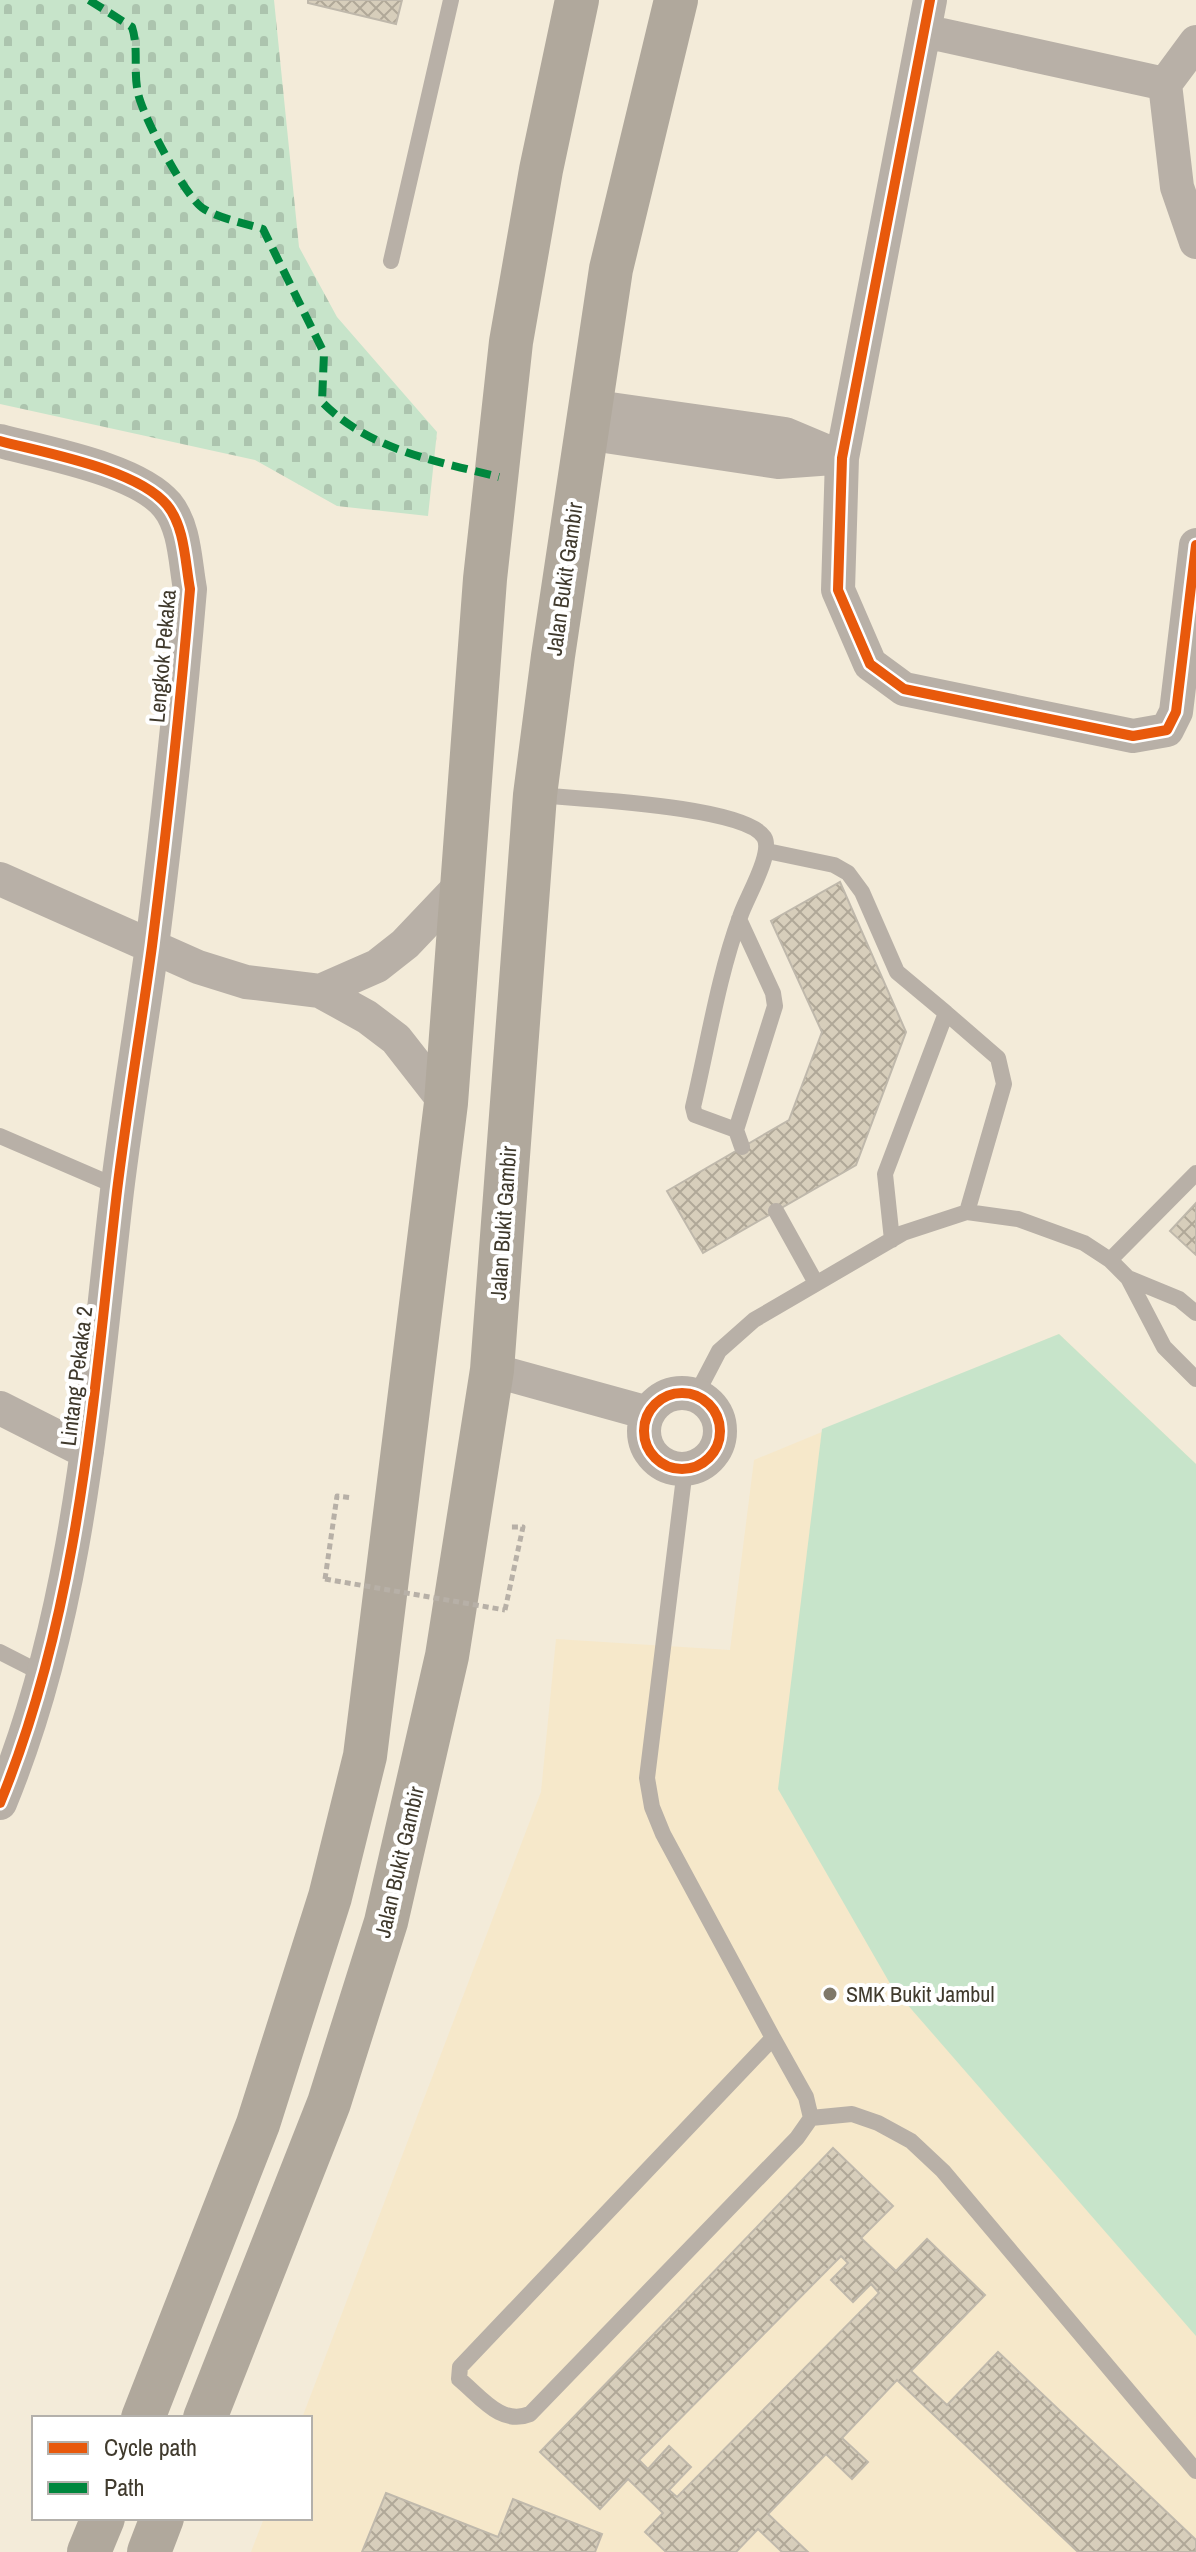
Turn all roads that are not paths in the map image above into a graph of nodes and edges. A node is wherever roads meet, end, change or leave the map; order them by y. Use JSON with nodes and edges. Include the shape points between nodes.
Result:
{"nodes":[{"id":1,"x":451,"y":0,"type":"edge"},
{"id":2,"x":577,"y":0,"type":"edge"},
{"id":3,"x":676,"y":0,"type":"edge"},
{"id":4,"x":927,"y":15,"type":"edge"},
{"id":5,"x":1196,"y":42,"type":"edge"},
{"id":6,"x":1165,"y":84,"type":"junction"},
{"id":7,"x":1196,"y":242,"type":"edge"},
{"id":8,"x":391,"y":261,"type":"dead end"},
{"id":9,"x":587,"y":420,"type":"junction"},
{"id":10,"x":0,"y":441,"type":"edge"},
{"id":11,"x":842,"y":458,"type":"junction"},
{"id":12,"x":1196,"y":545,"type":"edge"},
{"id":13,"x":535,"y":795,"type":"junction"},
{"id":14,"x":767,"y":851,"type":"junction"},
{"id":15,"x":0,"y":879,"type":"edge"},
{"id":16,"x":463,"y":883,"type":"junction"},
{"id":17,"x":739,"y":919,"type":"junction"},
{"id":18,"x":152,"y":945,"type":"junction"},
{"id":19,"x":320,"y":991,"type":"junction"},
{"id":20,"x":946,"y":1013,"type":"junction"},
{"id":21,"x":446,"y":1103,"type":"junction"},
{"id":22,"x":736,"y":1130,"type":"junction"},
{"id":23,"x":0,"y":1136,"type":"edge"},
{"id":24,"x":742,"y":1147,"type":"dead end"},
{"id":25,"x":1196,"y":1173,"type":"edge"},
{"id":26,"x":118,"y":1187,"type":"junction"},
{"id":27,"x":776,"y":1211,"type":"dead end"},
{"id":28,"x":967,"y":1212,"type":"junction"},
{"id":29,"x":892,"y":1240,"type":"junction"},
{"id":30,"x":1110,"y":1260,"type":"junction"},
{"id":31,"x":1128,"y":1278,"type":"junction"},
{"id":32,"x":816,"y":1283,"type":"junction"},
{"id":33,"x":1196,"y":1313,"type":"edge"},
{"id":34,"x":492,"y":1370,"type":"junction"},
{"id":35,"x":1196,"y":1379,"type":"edge"},
{"id":36,"x":696,"y":1395,"type":"junction"},
{"id":37,"x":0,"y":1408,"type":"edge"},
{"id":38,"x":648,"y":1413,"type":"junction"},
{"id":39,"x":87,"y":1452,"type":"junction"},
{"id":40,"x":685,"y":1469,"type":"junction"},
{"id":41,"x":0,"y":1652,"type":"edge"},
{"id":42,"x":45,"y":1675,"type":"junction"},
{"id":43,"x":0,"y":1803,"type":"edge"},
{"id":44,"x":773,"y":2038,"type":"junction"},
{"id":45,"x":811,"y":2118,"type":"junction"},
{"id":46,"x":144,"y":2416,"type":"edge"},
{"id":47,"x":206,"y":2416,"type":"edge"},
{"id":48,"x":1196,"y":2471,"type":"edge"},
{"id":49,"x":102,"y":2520,"type":"edge"},
{"id":50,"x":161,"y":2520,"type":"edge"},
{"id":51,"x":89,"y":2552,"type":"edge"},
{"id":52,"x":149,"y":2552,"type":"edge"}],
"edges":[{"from":1,"to":8,"type":"lane"},
{"from":2,"to":16,"type":"main road","via":[[511,342],[485,579]]},
{"from":3,"to":9,"type":"main road","name":"Jalan Bukit Gambir","via":[[611,269]]},
{"from":4,"to":6,"type":"street"},
{"from":4,"to":11,"type":"street"},
{"from":5,"to":6,"type":"street"},
{"from":6,"to":7,"type":"street","via":[[1177,187]]},
{"from":9,"to":11,"type":"street","via":[[785,434]]},
{"from":9,"to":13,"type":"main road","name":"Jalan Bukit Gambir"},
{"from":10,"to":18,"type":"street","name":"Lengkok Pekaka","via":[[113,473],[167,505],[180,531],[190,589]]},
{"from":11,"to":12,"type":"street","via":[[838,590],[870,664],[904,689],[1133,736],[1167,730],[1176,712]]},
{"from":13,"to":14,"type":"lane","via":[[709,812],[756,828]]},
{"from":13,"to":34,"type":"main road","name":"Jalan Bukit Gambir"},
{"from":14,"to":17,"type":"lane"},
{"from":14,"to":20,"type":"lane","via":[[834,865],[848,873],[862,892],[897,972]]},
{"from":15,"to":18,"type":"street"},
{"from":16,"to":19,"type":"street","via":[[377,966]]},
{"from":16,"to":21,"type":"main road"},
{"from":17,"to":22,"type":"lane","via":[[775,1006]]},
{"from":17,"to":22,"type":"lane","via":[[693,1107],[702,1120]]},
{"from":18,"to":19,"type":"street","via":[[246,982]]},
{"from":18,"to":26,"type":"street","name":"Lintang Pekaka 2"},
{"from":19,"to":21,"type":"street","via":[[396,1039]]},
{"from":20,"to":28,"type":"lane","via":[[998,1058],[1004,1084]]},
{"from":20,"to":29,"type":"lane","via":[[885,1174]]},
{"from":21,"to":46,"type":"main road","via":[[365,1756],[330,1897],[258,2124]]},
{"from":22,"to":24,"type":"lane"},
{"from":23,"to":26,"type":"lane"},
{"from":25,"to":30,"type":"lane"},
{"from":26,"to":39,"type":"street","name":"Lintang Pekaka 2"},
{"from":27,"to":32,"type":"lane"},
{"from":28,"to":29,"type":"lane"},
{"from":28,"to":30,"type":"lane","via":[[1018,1219],[1084,1243]]},
{"from":29,"to":32,"type":"lane"},
{"from":30,"to":31,"type":"lane"},
{"from":31,"to":33,"type":"lane","via":[[1179,1299]]},
{"from":31,"to":35,"type":"lane","via":[[1156,1335]]},
{"from":32,"to":36,"type":"lane","via":[[735,1334],[719,1351]]},
{"from":34,"to":38,"type":"street"},
{"from":34,"to":47,"type":"main road","name":"Jalan Bukit Gambir","via":[[447,1656],[386,1922],[329,2103]]},
{"from":36,"to":38,"type":"street","via":[[669,1395]]},
{"from":36,"to":40,"type":"street","via":[[719,1419],[720,1436],[715,1452]]},
{"from":37,"to":39,"type":"street"},
{"from":38,"to":40,"type":"street","via":[[644,1428],[651,1452],[669,1467]]},
{"from":39,"to":42,"type":"street","name":"Lintang Pekaka 2"},
{"from":40,"to":44,"type":"lane","via":[[647,1778],[663,1834]]},
{"from":41,"to":42,"type":"lane"},
{"from":42,"to":43,"type":"street","name":"Lintang Pekaka 2"},
{"from":44,"to":45,"type":"lane","via":[[806,2097]]},
{"from":44,"to":45,"type":"lane","via":[[471,2354],[460,2367],[459,2379],[505,2418],[530,2414]]},
{"from":45,"to":48,"type":"lane","via":[[852,2114],[911,2141],[943,2171]]},
{"from":49,"to":51,"type":"main road"},
{"from":50,"to":52,"type":"main road"}]}
